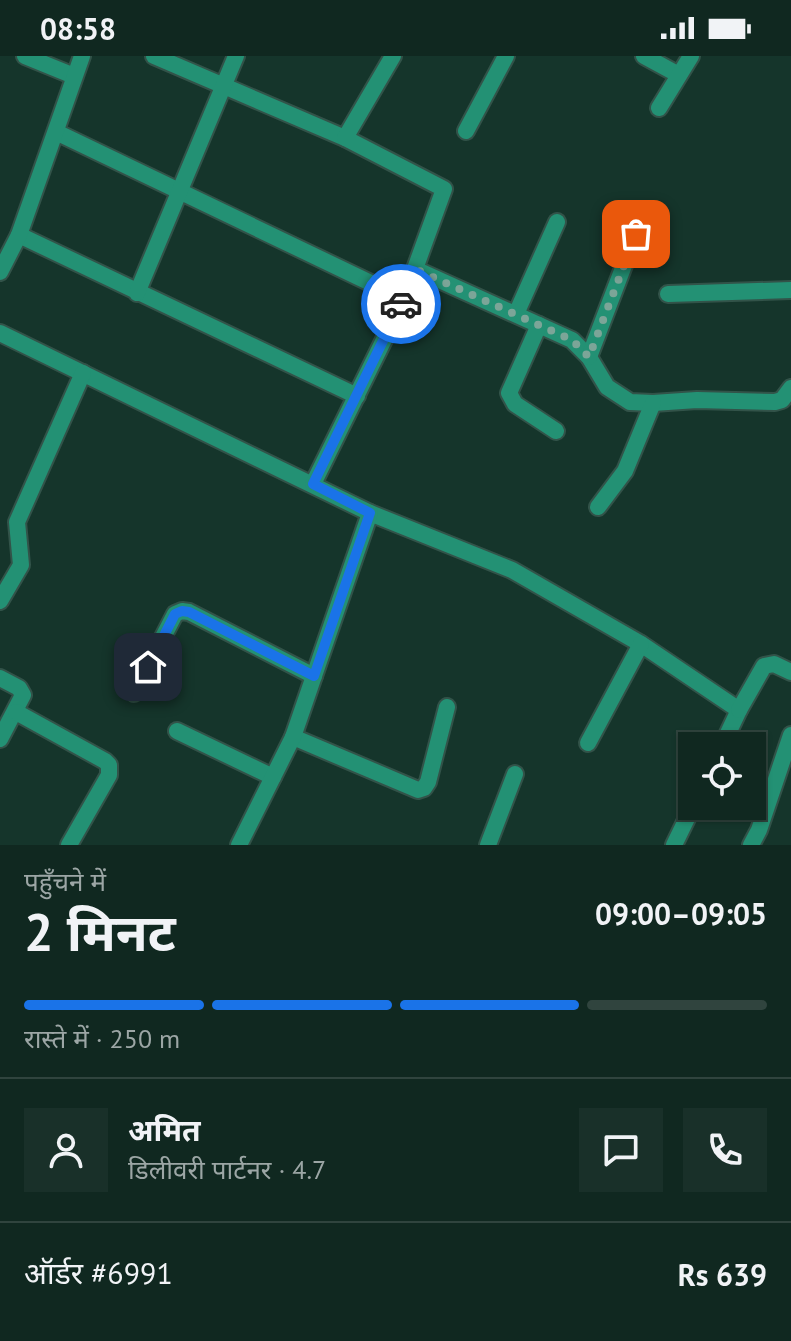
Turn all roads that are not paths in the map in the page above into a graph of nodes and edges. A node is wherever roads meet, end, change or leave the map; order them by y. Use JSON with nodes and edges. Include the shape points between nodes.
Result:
{"nodes":[{"id":1,"x":25,"y":56,"type":"edge"},
{"id":2,"x":82,"y":56,"type":"edge"},
{"id":3,"x":154,"y":56,"type":"edge"},
{"id":4,"x":236,"y":56,"type":"edge"},
{"id":5,"x":393,"y":56,"type":"edge"},
{"id":6,"x":506,"y":56,"type":"edge"},
{"id":7,"x":644,"y":56,"type":"edge"},
{"id":8,"x":691,"y":56,"type":"edge"},
{"id":9,"x":679,"y":75,"type":"junction"},
{"id":10,"x":74,"y":76,"type":"junction"},
{"id":11,"x":225,"y":87,"type":"junction"},
{"id":12,"x":659,"y":108,"type":"dead end"},
{"id":13,"x":466,"y":131,"type":"dead end"},
{"id":14,"x":56,"y":132,"type":"junction"},
{"id":15,"x":345,"y":138,"type":"junction"},
{"id":16,"x":179,"y":190,"type":"junction"},
{"id":17,"x":557,"y":222,"type":"dead end"},
{"id":18,"x":636,"y":234,"type":"dead end"},
{"id":19,"x":10,"y":241,"type":"edge"},
{"id":20,"x":415,"y":269,"type":"junction"},
{"id":21,"x":0,"y":272,"type":"edge"},
{"id":22,"x":791,"y":290,"type":"edge"},
{"id":23,"x":137,"y":293,"type":"junction"},
{"id":24,"x":668,"y":294,"type":"dead end"},
{"id":25,"x":404,"y":299,"type":"junction"},
{"id":26,"x":516,"y":314,"type":"junction"},
{"id":27,"x":539,"y":325,"type":"junction"},
{"id":28,"x":0,"y":333,"type":"edge"},
{"id":29,"x":589,"y":357,"type":"junction"},
{"id":30,"x":83,"y":373,"type":"junction"},
{"id":31,"x":791,"y":388,"type":"edge"},
{"id":32,"x":357,"y":396,"type":"junction"},
{"id":33,"x":653,"y":403,"type":"junction"},
{"id":34,"x":556,"y":431,"type":"dead end"},
{"id":35,"x":313,"y":484,"type":"junction"},
{"id":36,"x":598,"y":507,"type":"dead end"},
{"id":37,"x":370,"y":513,"type":"junction"},
{"id":38,"x":0,"y":601,"type":"edge"},
{"id":39,"x":641,"y":644,"type":"junction"},
{"id":40,"x":791,"y":672,"type":"edge"},
{"id":41,"x":314,"y":676,"type":"junction"},
{"id":42,"x":0,"y":678,"type":"edge"},
{"id":43,"x":134,"y":693,"type":"dead end"},
{"id":44,"x":447,"y":707,"type":"dead end"},
{"id":45,"x":739,"y":710,"type":"junction"},
{"id":46,"x":16,"y":712,"type":"junction"},
{"id":47,"x":177,"y":731,"type":"dead end"},
{"id":48,"x":729,"y":732,"type":"edge"},
{"id":49,"x":791,"y":735,"type":"edge"},
{"id":50,"x":293,"y":737,"type":"junction"},
{"id":51,"x":0,"y":739,"type":"edge"},
{"id":52,"x":588,"y":743,"type":"dead end"},
{"id":53,"x":515,"y":774,"type":"dead end"},
{"id":54,"x":273,"y":777,"type":"junction"},
{"id":55,"x":686,"y":820,"type":"edge"},
{"id":56,"x":69,"y":845,"type":"edge"},
{"id":57,"x":239,"y":845,"type":"edge"},
{"id":58,"x":489,"y":845,"type":"edge"},
{"id":59,"x":674,"y":845,"type":"edge"},
{"id":60,"x":751,"y":845,"type":"edge"}],
"edges":[{"from":1,"to":10,"type":"street"},
{"from":2,"to":10,"type":"street"},
{"from":3,"to":11,"type":"street"},
{"from":4,"to":11,"type":"street"},
{"from":5,"to":15,"type":"street"},
{"from":6,"to":13,"type":"street"},
{"from":7,"to":9,"type":"street"},
{"from":8,"to":9,"type":"street"},
{"from":9,"to":12,"type":"street"},
{"from":10,"to":14,"type":"street"},
{"from":11,"to":15,"type":"street"},
{"from":11,"to":16,"type":"street"},
{"from":14,"to":16,"type":"street"},
{"from":14,"to":19,"type":"street"},
{"from":15,"to":20,"type":"street","via":[[444,189]]},
{"from":16,"to":23,"type":"street"},
{"from":16,"to":25,"type":"street"},
{"from":17,"to":26,"type":"street"},
{"from":18,"to":29,"type":"street"},
{"from":19,"to":21,"type":"street"},
{"from":19,"to":23,"type":"street"},
{"from":20,"to":25,"type":"street"},
{"from":20,"to":26,"type":"street"},
{"from":22,"to":24,"type":"street"},
{"from":23,"to":32,"type":"street"},
{"from":25,"to":32,"type":"street"},
{"from":26,"to":27,"type":"street"},
{"from":27,"to":29,"type":"street","via":[[572,340]]},
{"from":27,"to":34,"type":"street","via":[[509,393],[515,404]]},
{"from":28,"to":30,"type":"street"},
{"from":29,"to":33,"type":"street","via":[[607,387],[630,402]]},
{"from":30,"to":35,"type":"street"},
{"from":30,"to":38,"type":"street","via":[[17,522],[21,565]]},
{"from":31,"to":33,"type":"street","via":[[775,402]]},
{"from":32,"to":35,"type":"street"},
{"from":33,"to":36,"type":"street","via":[[629,463]]},
{"from":35,"to":37,"type":"street"},
{"from":37,"to":39,"type":"street","via":[[512,570]]},
{"from":37,"to":41,"type":"street"},
{"from":39,"to":45,"type":"street"},
{"from":39,"to":52,"type":"street"},
{"from":40,"to":45,"type":"street","via":[[774,664],[764,666]]},
{"from":41,"to":43,"type":"street","via":[[182,611],[175,614]]},
{"from":41,"to":50,"type":"street"},
{"from":42,"to":46,"type":"street","via":[[22,692]]},
{"from":44,"to":50,"type":"street","via":[[428,782],[418,790]]},
{"from":45,"to":48,"type":"street"},
{"from":46,"to":51,"type":"street"},
{"from":46,"to":56,"type":"street","via":[[109,765],[109,775]]},
{"from":47,"to":54,"type":"street"},
{"from":49,"to":60,"type":"street"},
{"from":50,"to":54,"type":"street"},
{"from":53,"to":58,"type":"street"},
{"from":54,"to":57,"type":"street"},
{"from":55,"to":59,"type":"street"}]}
